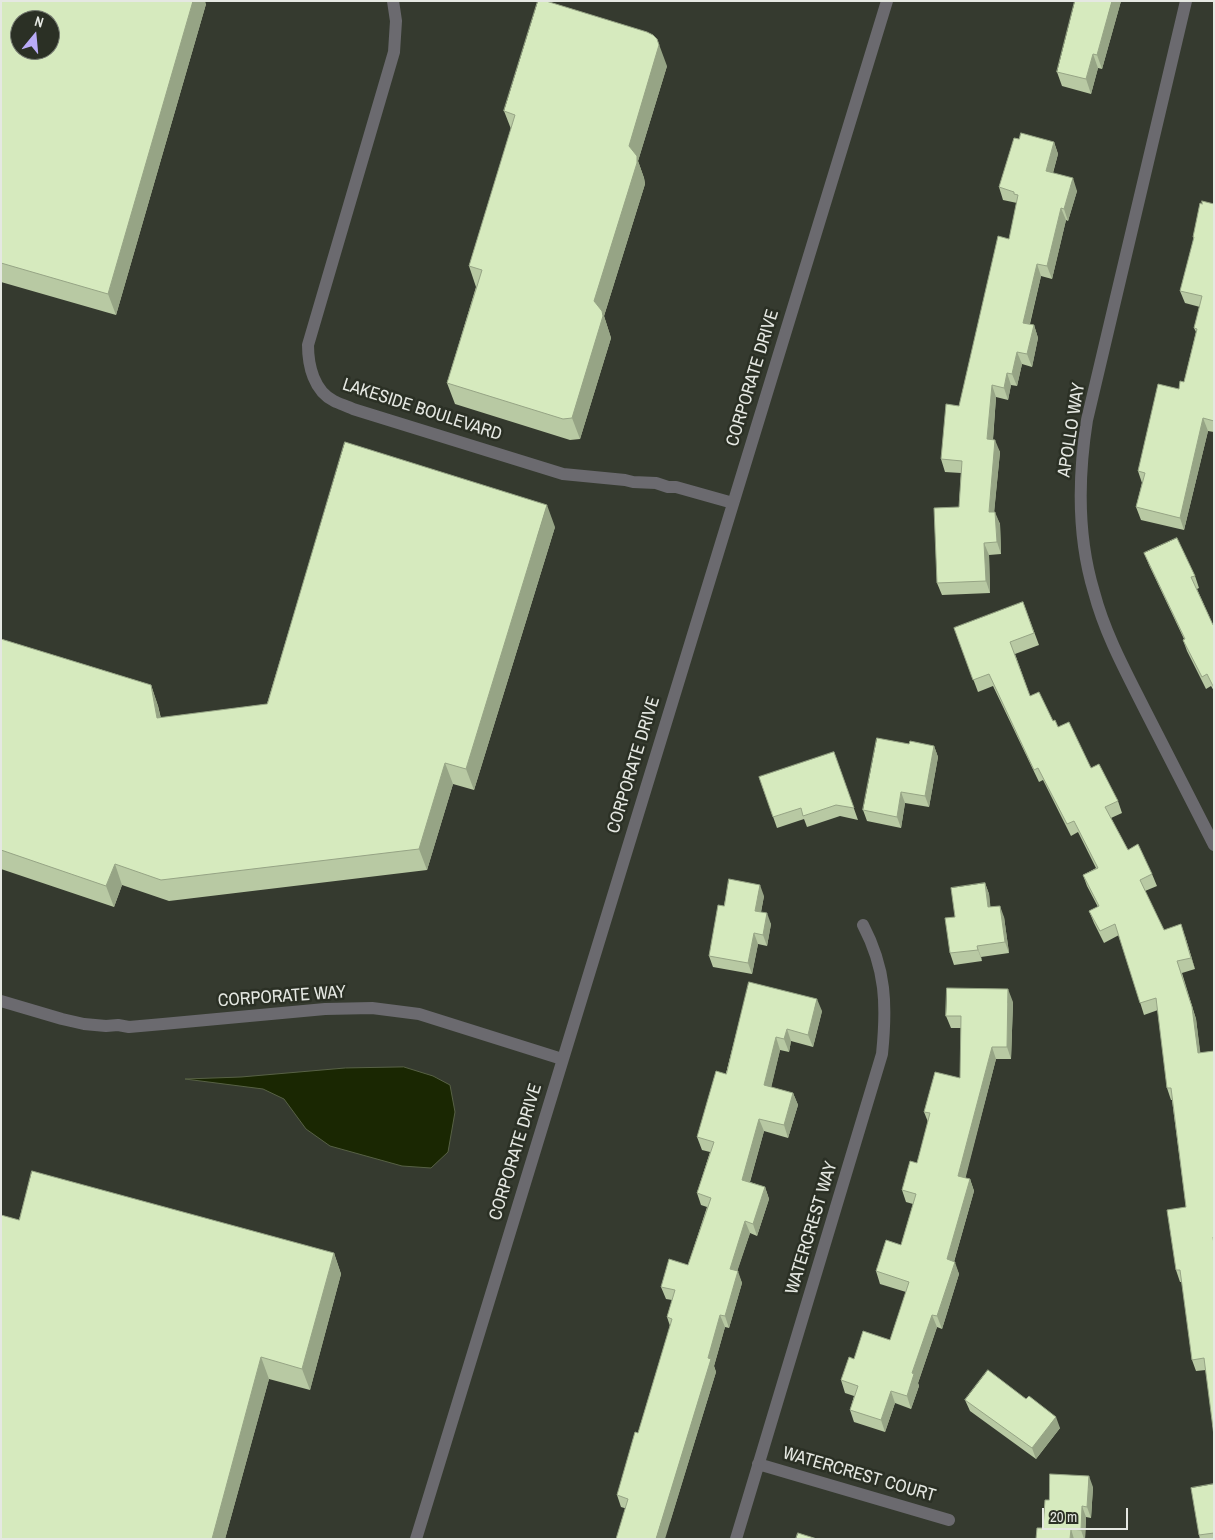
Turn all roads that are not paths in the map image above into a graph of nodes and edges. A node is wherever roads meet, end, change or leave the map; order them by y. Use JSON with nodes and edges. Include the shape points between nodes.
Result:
{"nodes":[{"id":1,"x":393,"y":1,"type":"edge"},
{"id":2,"x":887,"y":1,"type":"edge"},
{"id":3,"x":1186,"y":1,"type":"edge"},
{"id":4,"x":733,"y":502,"type":"junction"},
{"id":5,"x":1214,"y":845,"type":"edge"},
{"id":6,"x":863,"y":925,"type":"dead end"},
{"id":7,"x":1,"y":1001,"type":"edge"},
{"id":8,"x":562,"y":1059,"type":"junction"},
{"id":9,"x":758,"y":1464,"type":"junction"},
{"id":10,"x":949,"y":1520,"type":"dead end"},
{"id":11,"x":416,"y":1539,"type":"edge"},
{"id":12,"x":736,"y":1539,"type":"edge"}],
"edges":[{"from":1,"to":4,"type":"street","name":"LAKESIDE BOULEVARD","via":[[396,21],[394,52],[308,345],[311,373],[320,388],[332,400],[353,409],[563,474],[656,483]]},
{"from":2,"to":4,"type":"street","name":"CORPORATE DRIVE"},
{"from":3,"to":5,"type":"street","name":"APOLLO WAY","via":[[1087,420],[1080,503],[1090,579],[1103,621]]},
{"from":4,"to":8,"type":"street","name":"CORPORATE DRIVE"},
{"from":6,"to":9,"type":"street","name":"WATERCREST WAY","via":[[874,949],[883,986],[882,1054]]},
{"from":7,"to":8,"type":"street","name":"CORPORATE WAY","via":[[84,1024],[129,1027],[325,1009],[378,1009],[419,1014]]},
{"from":8,"to":11,"type":"street","name":"CORPORATE DRIVE"},
{"from":9,"to":10,"type":"street","name":"WATERCREST COURT"},
{"from":9,"to":12,"type":"street","name":"WATERCREST WAY"}]}
